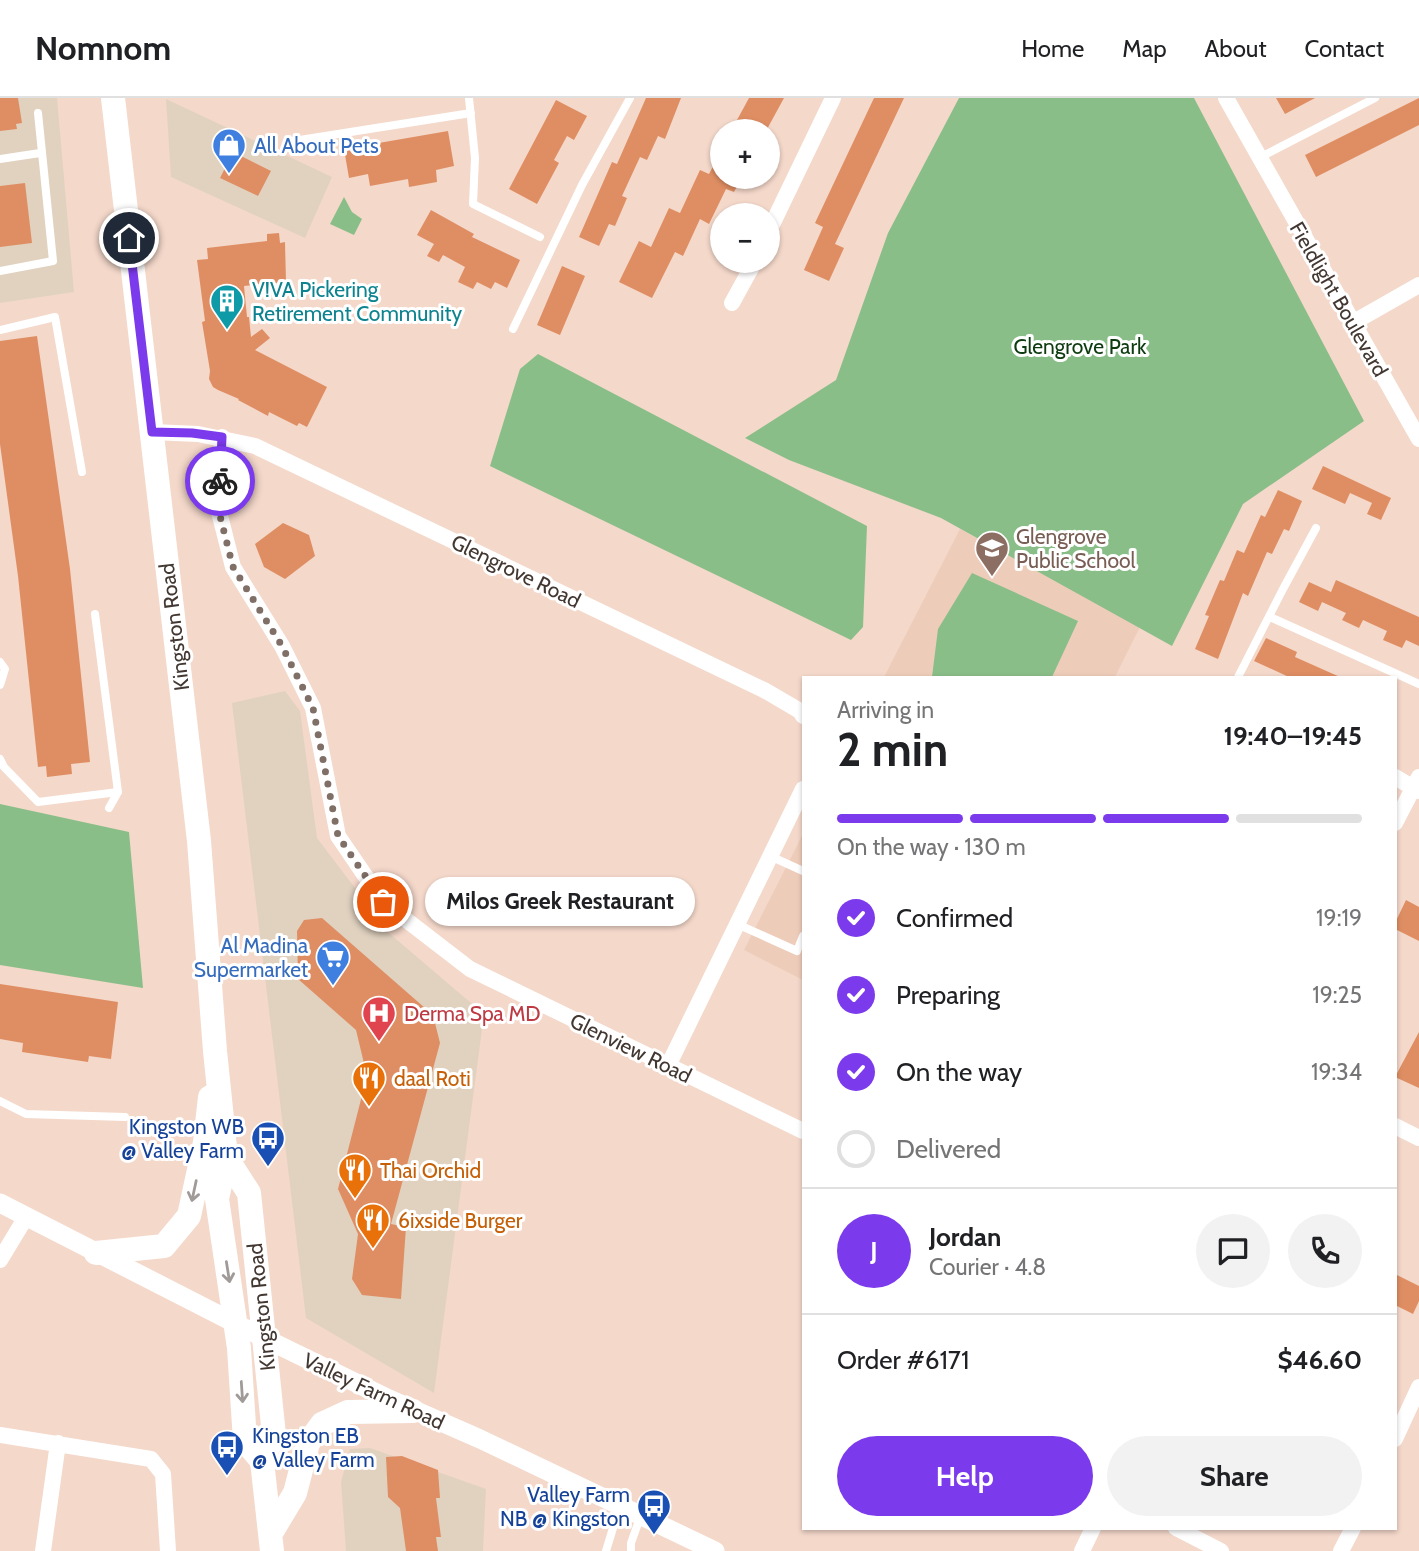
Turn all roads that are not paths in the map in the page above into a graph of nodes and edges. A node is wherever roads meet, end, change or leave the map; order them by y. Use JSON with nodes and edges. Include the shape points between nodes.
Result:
{"nodes":[{"id":1,"x":113,"y":98,"type":"edge"},
{"id":2,"x":469,"y":98,"type":"edge"},
{"id":3,"x":630,"y":98,"type":"edge"},
{"id":4,"x":832,"y":98,"type":"edge"},
{"id":5,"x":1226,"y":98,"type":"edge"},
{"id":6,"x":1375,"y":98,"type":"edge"},
{"id":7,"x":38,"y":113,"type":"dead end"},
{"id":8,"x":471,"y":113,"type":"junction"},
{"id":9,"x":286,"y":142,"type":"dead end"},
{"id":10,"x":40,"y":153,"type":"junction"},
{"id":11,"x":0,"y":159,"type":"edge"},
{"id":12,"x":1259,"y":159,"type":"junction"},
{"id":13,"x":780,"y":208,"type":"edge"},
{"id":14,"x":540,"y":237,"type":"dead end"},
{"id":15,"x":0,"y":271,"type":"edge"},
{"id":16,"x":748,"y":273,"type":"edge"},
{"id":17,"x":1419,"y":285,"type":"edge"},
{"id":18,"x":732,"y":303,"type":"dead end"},
{"id":19,"x":1354,"y":322,"type":"junction"},
{"id":20,"x":513,"y":329,"type":"dead end"},
{"id":21,"x":0,"y":330,"type":"edge"},
{"id":22,"x":152,"y":432,"type":"junction"},
{"id":23,"x":222,"y":437,"type":"junction"},
{"id":24,"x":1419,"y":439,"type":"edge"},
{"id":25,"x":82,"y":472,"type":"dead end"},
{"id":26,"x":1316,"y":528,"type":"dead end"},
{"id":27,"x":95,"y":614,"type":"dead end"},
{"id":28,"x":1270,"y":617,"type":"junction"},
{"id":29,"x":0,"y":662,"type":"edge"},
{"id":30,"x":1239,"y":676,"type":"edge"},
{"id":31,"x":1419,"y":684,"type":"edge"},
{"id":32,"x":0,"y":685,"type":"edge"},
{"id":33,"x":802,"y":714,"type":"edge"},
{"id":34,"x":0,"y":759,"type":"edge"},
{"id":35,"x":1397,"y":778,"type":"edge"},
{"id":36,"x":1417,"y":785,"type":"edge"},
{"id":37,"x":802,"y":791,"type":"edge"},
{"id":38,"x":118,"y":792,"type":"junction"},
{"id":39,"x":109,"y":808,"type":"dead end"},
{"id":40,"x":1397,"y":820,"type":"edge"},
{"id":41,"x":771,"y":856,"type":"junction"},
{"id":42,"x":802,"y":872,"type":"edge"},
{"id":43,"x":737,"y":923,"type":"junction"},
{"id":44,"x":802,"y":938,"type":"edge"},
{"id":45,"x":215,"y":1051,"type":"junction"},
{"id":46,"x":668,"y":1066,"type":"junction"},
{"id":47,"x":0,"y":1101,"type":"edge"},
{"id":48,"x":125,"y":1117,"type":"dead end"},
{"id":49,"x":1397,"y":1127,"type":"edge"},
{"id":50,"x":802,"y":1131,"type":"edge"},
{"id":51,"x":1419,"y":1138,"type":"edge"},
{"id":52,"x":226,"y":1157,"type":"junction"},
{"id":53,"x":0,"y":1203,"type":"edge"},
{"id":54,"x":26,"y":1217,"type":"junction"},
{"id":55,"x":96,"y":1253,"type":"junction"},
{"id":56,"x":0,"y":1260,"type":"edge"},
{"id":57,"x":236,"y":1324,"type":"junction"},
{"id":58,"x":264,"y":1338,"type":"junction"},
{"id":59,"x":1419,"y":1387,"type":"edge"},
{"id":60,"x":413,"y":1411,"type":"junction"},
{"id":61,"x":1397,"y":1434,"type":"edge"},
{"id":62,"x":0,"y":1435,"type":"edge"},
{"id":63,"x":58,"y":1443,"type":"junction"},
{"id":64,"x":262,"y":1461,"type":"junction"},
{"id":65,"x":620,"y":1505,"type":"junction"},
{"id":66,"x":641,"y":1516,"type":"junction"},
{"id":67,"x":1092,"y":1530,"type":"edge"},
{"id":68,"x":1180,"y":1530,"type":"edge"},
{"id":69,"x":1352,"y":1530,"type":"edge"},
{"id":70,"x":271,"y":1542,"type":"edge"},
{"id":71,"x":43,"y":1551,"type":"edge"},
{"id":72,"x":168,"y":1551,"type":"edge"},
{"id":73,"x":606,"y":1551,"type":"edge"},
{"id":74,"x":631,"y":1551,"type":"edge"},
{"id":75,"x":715,"y":1551,"type":"edge"},
{"id":76,"x":1082,"y":1551,"type":"edge"},
{"id":77,"x":1222,"y":1551,"type":"edge"},
{"id":78,"x":1342,"y":1551,"type":"edge"}],
"edges":[{"from":1,"to":22,"type":"main road","name":"Kingston Road"},
{"from":2,"to":8,"type":"lane"},
{"from":3,"to":20,"type":"lane","via":[[582,185]]},
{"from":4,"to":13,"type":"street"},
{"from":5,"to":12,"type":"street","name":"Fieldlight Boulevard"},
{"from":6,"to":12,"type":"lane"},
{"from":7,"to":10,"type":"lane"},
{"from":8,"to":9,"type":"lane"},
{"from":8,"to":14,"type":"lane","via":[[473,204]]},
{"from":10,"to":11,"type":"lane"},
{"from":10,"to":15,"type":"lane","via":[[53,261]]},
{"from":12,"to":19,"type":"street","name":"Fieldlight Boulevard"},
{"from":16,"to":18,"type":"street"},
{"from":17,"to":19,"type":"street"},
{"from":19,"to":24,"type":"street","name":"Fieldlight Boulevard"},
{"from":21,"to":25,"type":"lane","via":[[55,317]]},
{"from":22,"to":23,"type":"street"},
{"from":22,"to":45,"type":"main road","name":"Kingston Road","via":[[199,841]]},
{"from":23,"to":33,"type":"street","name":"Glengrove Road","via":[[256,446],[764,690]]},
{"from":23,"to":46,"type":"street","name":"Glenview Road","via":[[219,512],[233,567],[282,646],[313,708],[338,836],[383,902],[470,969]]},
{"from":26,"to":28,"type":"lane"},
{"from":27,"to":38,"type":"lane"},
{"from":28,"to":30,"type":"lane"},
{"from":28,"to":31,"type":"lane"},
{"from":29,"to":32,"type":"lane","via":[[5,669]]},
{"from":34,"to":38,"type":"lane","via":[[38,802]]},
{"from":35,"to":36,"type":"street"},
{"from":36,"to":40,"type":"street"},
{"from":37,"to":41,"type":"street"},
{"from":38,"to":39,"type":"lane"},
{"from":41,"to":42,"type":"lane"},
{"from":41,"to":43,"type":"street"},
{"from":43,"to":44,"type":"lane","via":[[797,951]]},
{"from":43,"to":46,"type":"street"},
{"from":45,"to":52,"type":"main road","name":"Kingston Road"},
{"from":45,"to":55,"type":"main road","one_way":true,"via":[[205,1142],[189,1216],[164,1246]]},
{"from":46,"to":50,"type":"street","name":"Glenview Road"},
{"from":47,"to":48,"type":"lane","via":[[26,1114]]},
{"from":49,"to":51,"type":"street"},
{"from":52,"to":57,"type":"main road","name":"Kingston Road","one_way":true,"via":[[217,1199]]},
{"from":52,"to":58,"type":"main road","name":"Kingston Road","via":[[249,1193]]},
{"from":53,"to":54,"type":"street","name":"Valley Farm Road"},
{"from":54,"to":55,"type":"street","name":"Valley Farm Road"},
{"from":54,"to":56,"type":"street"},
{"from":55,"to":57,"type":"street","name":"Valley Farm Road"},
{"from":57,"to":58,"type":"street","name":"Valley Farm Road"},
{"from":57,"to":64,"type":"main road","name":"Kingston Road","one_way":true,"via":[[245,1441]]},
{"from":58,"to":60,"type":"street","name":"Valley Farm Road"},
{"from":58,"to":64,"type":"main road","name":"Kingston Road","via":[[274,1435]]},
{"from":59,"to":61,"type":"street"},
{"from":60,"to":65,"type":"street","name":"Valley Farm Road"},
{"from":60,"to":70,"type":"main road","via":[[348,1412],[322,1424],[308,1443],[295,1493]]},
{"from":62,"to":63,"type":"street"},
{"from":63,"to":71,"type":"street"},
{"from":63,"to":72,"type":"street","via":[[155,1462],[164,1480]]},
{"from":64,"to":70,"type":"main road","name":"Kingston Road"},
{"from":65,"to":66,"type":"street","name":"Valley Farm Road"},
{"from":65,"to":73,"type":"lane"},
{"from":66,"to":74,"type":"lane"},
{"from":66,"to":75,"type":"street","name":"Valley Farm Road"},
{"from":67,"to":76,"type":"street"},
{"from":68,"to":77,"type":"street"},
{"from":69,"to":78,"type":"street"}]}
